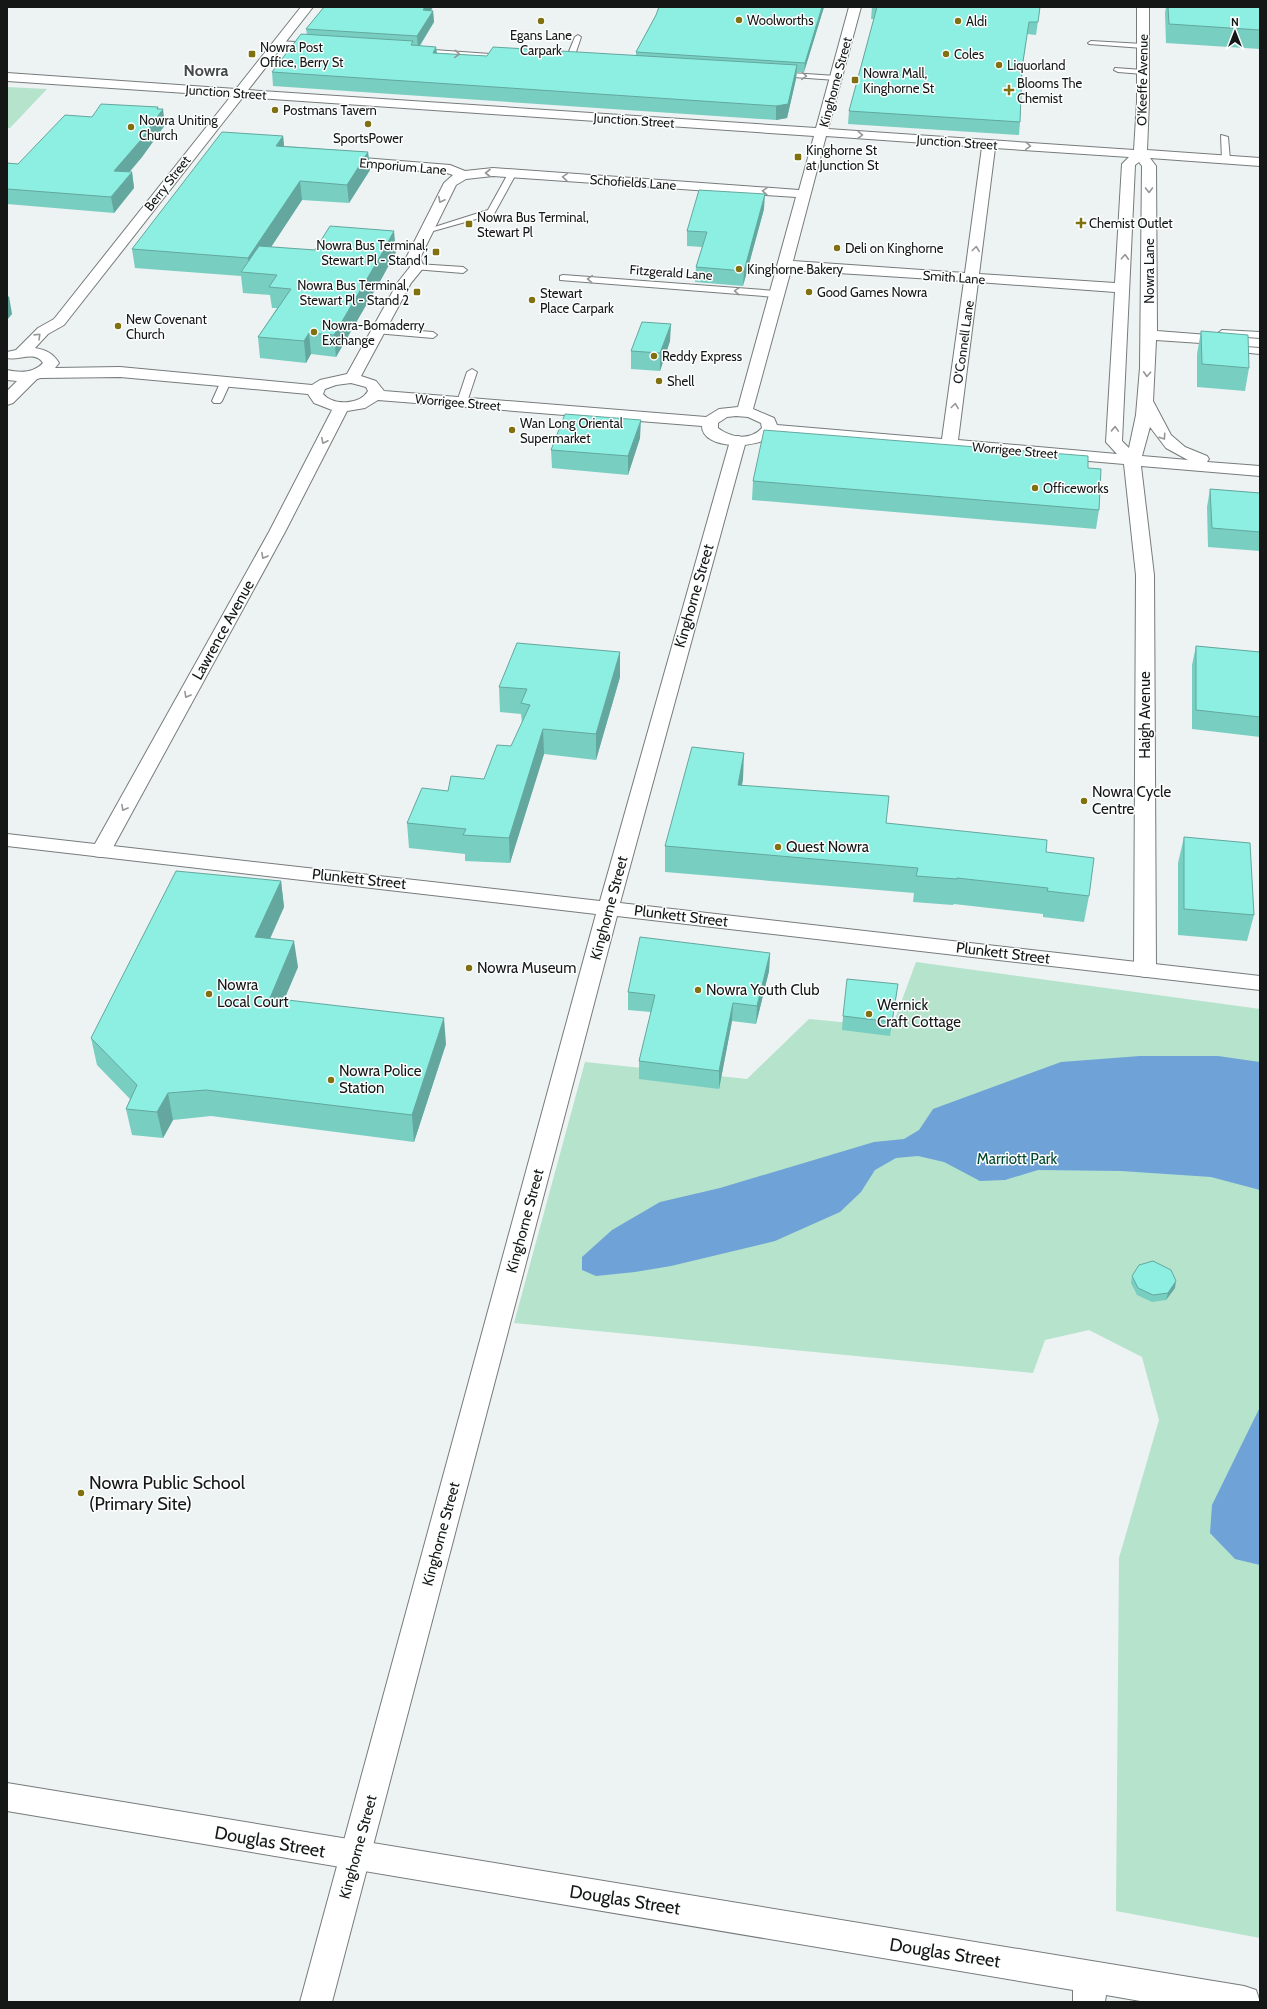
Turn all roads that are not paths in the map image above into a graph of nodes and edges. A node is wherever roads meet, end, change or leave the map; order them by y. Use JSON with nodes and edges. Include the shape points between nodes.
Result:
{"nodes":[{"id":1,"x":306,"y":7,"type":"edge"},
{"id":2,"x":855,"y":7,"type":"edge"},
{"id":3,"x":1144,"y":7,"type":"edge"},
{"id":4,"x":578,"y":37,"type":"dead end"},
{"id":5,"x":279,"y":43,"type":"junction"},
{"id":6,"x":1091,"y":43,"type":"dead end"},
{"id":7,"x":316,"y":45,"type":"edge"},
{"id":8,"x":1143,"y":46,"type":"junction"},
{"id":9,"x":415,"y":51,"type":"edge"},
{"id":10,"x":516,"y":57,"type":"edge"},
{"id":11,"x":569,"y":61,"type":"edge"},
{"id":12,"x":1118,"y":70,"type":"dead end"},
{"id":13,"x":1143,"y":72,"type":"junction"},
{"id":14,"x":770,"y":74,"type":"edge"},
{"id":15,"x":7,"y":77,"type":"edge"},
{"id":16,"x":836,"y":78,"type":"junction"},
{"id":17,"x":239,"y":93,"type":"junction"},
{"id":18,"x":821,"y":133,"type":"junction"},
{"id":19,"x":1224,"y":138,"type":"dead end"},
{"id":20,"x":199,"y":143,"type":"junction"},
{"id":21,"x":218,"y":144,"type":"edge"},
{"id":22,"x":989,"y":144,"type":"junction"},
{"id":23,"x":1140,"y":154,"type":"junction"},
{"id":24,"x":323,"y":159,"type":"edge"},
{"id":25,"x":1226,"y":160,"type":"junction"},
{"id":26,"x":1260,"y":162,"type":"edge"},
{"id":27,"x":512,"y":174,"type":"junction"},
{"id":28,"x":463,"y":175,"type":"junction"},
{"id":29,"x":804,"y":194,"type":"junction"},
{"id":30,"x":426,"y":231,"type":"junction"},
{"id":31,"x":785,"y":265,"type":"junction"},
{"id":32,"x":417,"y":267,"type":"junction"},
{"id":33,"x":463,"y":270,"type":"dead end"},
{"id":34,"x":563,"y":278,"type":"dead end"},
{"id":35,"x":972,"y":278,"type":"junction"},
{"id":36,"x":1123,"y":288,"type":"junction"},
{"id":37,"x":776,"y":294,"type":"junction"},
{"id":38,"x":1122,"y":308,"type":"junction"},
{"id":39,"x":58,"y":322,"type":"junction"},
{"id":40,"x":378,"y":331,"type":"junction"},
{"id":41,"x":433,"y":335,"type":"dead end"},
{"id":42,"x":1149,"y":335,"type":"junction"},
{"id":43,"x":1260,"y":335,"type":"edge"},
{"id":44,"x":1191,"y":338,"type":"junction"},
{"id":45,"x":1260,"y":343,"type":"edge"},
{"id":46,"x":1260,"y":351,"type":"edge"},
{"id":47,"x":11,"y":355,"type":"edge"},
{"id":48,"x":48,"y":358,"type":"junction"},
{"id":49,"x":1118,"y":361,"type":"junction"},
{"id":50,"x":120,"y":372,"type":"junction"},
{"id":51,"x":472,"y":372,"type":"dead end"},
{"id":52,"x":35,"y":374,"type":"junction"},
{"id":53,"x":7,"y":375,"type":"edge"},
{"id":54,"x":352,"y":378,"type":"junction"},
{"id":55,"x":226,"y":381,"type":"junction"},
{"id":56,"x":317,"y":390,"type":"junction"},
{"id":57,"x":375,"y":395,"type":"junction"},
{"id":58,"x":7,"y":400,"type":"edge"},
{"id":59,"x":217,"y":401,"type":"dead end"},
{"id":60,"x":462,"y":402,"type":"junction"},
{"id":61,"x":1146,"y":402,"type":"junction"},
{"id":62,"x":342,"y":406,"type":"junction"},
{"id":63,"x":745,"y":411,"type":"junction"},
{"id":64,"x":710,"y":422,"type":"junction"},
{"id":65,"x":770,"y":429,"type":"junction"},
{"id":66,"x":738,"y":441,"type":"junction"},
{"id":67,"x":950,"y":445,"type":"junction"},
{"id":68,"x":1132,"y":460,"type":"junction"},
{"id":69,"x":1233,"y":469,"type":"junction"},
{"id":70,"x":1260,"y":471,"type":"edge"},
{"id":71,"x":7,"y":840,"type":"edge"},
{"id":72,"x":101,"y":851,"type":"junction"},
{"id":73,"x":609,"y":907,"type":"junction"},
{"id":74,"x":1145,"y":970,"type":"junction"},
{"id":75,"x":1260,"y":982,"type":"edge"},
{"id":76,"x":7,"y":1797,"type":"edge"},
{"id":77,"x":355,"y":1856,"type":"junction"},
{"id":78,"x":1090,"y":1989,"type":"edge"},
{"id":79,"x":316,"y":2002,"type":"edge"},
{"id":80,"x":1244,"y":2002,"type":"edge"}],
"edges":[{"from":1,"to":5,"type":"street","name":"Berry Street"},
{"from":2,"to":16,"type":"street","name":"Kinghorne Street"},
{"from":3,"to":8,"type":"street","name":"O'Keeffe Avenue"},
{"from":4,"to":11,"type":"lane"},
{"from":5,"to":7,"type":"lane"},
{"from":5,"to":17,"type":"street","name":"Berry Street"},
{"from":6,"to":8,"type":"lane"},
{"from":8,"to":13,"type":"street","name":"O'Keeffe Avenue"},
{"from":9,"to":10,"type":"lane","one_way":true},
{"from":12,"to":13,"type":"lane"},
{"from":13,"to":23,"type":"street","name":"O'Keeffe Avenue"},
{"from":14,"to":16,"type":"lane","one_way":true},
{"from":15,"to":17,"type":"street","name":"Junction Street"},
{"from":16,"to":18,"type":"street","name":"Kinghorne Street"},
{"from":17,"to":18,"type":"street","name":"Junction Street"},
{"from":17,"to":20,"type":"street","name":"Berry Street"},
{"from":18,"to":22,"type":"street","name":"Junction Street","one_way":true},
{"from":18,"to":29,"type":"street","name":"Kinghorne Street"},
{"from":19,"to":25,"type":"lane"},
{"from":20,"to":21,"type":"street"},
{"from":20,"to":39,"type":"street","name":"Berry Street"},
{"from":22,"to":23,"type":"street","name":"Junction Street","one_way":true},
{"from":35,"to":22,"type":"street","name":"O'Connell Lane","one_way":true},
{"from":23,"to":25,"type":"street","name":"Junction Street"},
{"from":36,"to":23,"type":"street","name":"Nowra Lane","one_way":true,"via":[[1129,164]]},
{"from":23,"to":42,"type":"street","name":"Nowra Lane","one_way":true,"via":[[1149,166]]},
{"from":24,"to":28,"type":"street","name":"Emporium Lane","via":[[450,169]]},
{"from":25,"to":26,"type":"street","name":"Junction Street"},
{"from":27,"to":28,"type":"street","name":"Schofields Lane","one_way":true,"via":[[486,172]]},
{"from":29,"to":27,"type":"street","name":"Schofields Lane","one_way":true},
{"from":27,"to":30,"type":"lane","via":[[491,212]]},
{"from":28,"to":30,"type":"street","one_way":true,"via":[[449,186]]},
{"from":29,"to":31,"type":"street","name":"Kinghorne Street"},
{"from":30,"to":32,"type":"street","via":[[413,258]]},
{"from":31,"to":35,"type":"street","name":"Smith Lane"},
{"from":31,"to":37,"type":"street","name":"Kinghorne Street"},
{"from":32,"to":33,"type":"lane"},
{"from":32,"to":40,"type":"street","via":[[405,282]]},
{"from":37,"to":34,"type":"lane","name":"Fitzgerald Lane","one_way":true},
{"from":35,"to":36,"type":"street","name":"Smith Lane"},
{"from":67,"to":35,"type":"street","name":"O'Connell Lane","one_way":true},
{"from":36,"to":38,"type":"street","name":"Nowra Lane"},
{"from":37,"to":63,"type":"street","name":"Kinghorne Street"},
{"from":38,"to":42,"type":"street","name":"Nowra Lane"},
{"from":38,"to":49,"type":"street","name":"Nowra Lane"},
{"from":47,"to":39,"type":"street","name":"Berry Street","one_way":true},
{"from":39,"to":48,"type":"street","name":"Berry Street","via":[[60,329],[53,340]]},
{"from":40,"to":41,"type":"lane"},
{"from":40,"to":54,"type":"street"},
{"from":42,"to":44,"type":"street"},
{"from":42,"to":49,"type":"street"},
{"from":42,"to":61,"type":"street","name":"Nowra Lane","one_way":true},
{"from":43,"to":44,"type":"lane","via":[[1225,333]]},
{"from":44,"to":45,"type":"street"},
{"from":44,"to":46,"type":"lane","via":[[1225,348]]},
{"from":47,"to":48,"type":"street","via":[[38,353]]},
{"from":48,"to":50,"type":"street"},
{"from":48,"to":52,"type":"street","name":"Berry Street","via":[[51,363],[49,367]]},
{"from":68,"to":49,"type":"street","name":"Nowra Lane","one_way":true,"via":[[1114,442]]},
{"from":50,"to":52,"type":"street"},
{"from":50,"to":55,"type":"street"},
{"from":51,"to":60,"type":"lane"},
{"from":52,"to":53,"type":"street"},
{"from":52,"to":58,"type":"street"},
{"from":54,"to":56,"type":"street","via":[[327,382]]},
{"from":54,"to":57,"type":"street","via":[[371,384],[375,387]]},
{"from":55,"to":56,"type":"street"},
{"from":55,"to":59,"type":"lane"},
{"from":56,"to":62,"type":"street","via":[[316,395],[324,403]]},
{"from":57,"to":60,"type":"street","name":"Worrigee Street"},
{"from":57,"to":62,"type":"street","via":[[366,402]]},
{"from":60,"to":64,"type":"street","name":"Worrigee Street"},
{"from":61,"to":68,"type":"street","name":"Nowra Lane","via":[[1140,444]]},
{"from":61,"to":69,"type":"street","name":"Nowra Lane","one_way":true,"via":[[1160,434],[1167,443],[1193,457]]},
{"from":62,"to":72,"type":"street","name":"Lawrence Avenue","one_way":true,"via":[[277,532]]},
{"from":63,"to":64,"type":"street","via":[[719,414]]},
{"from":63,"to":65,"type":"street","via":[[765,418]]},
{"from":64,"to":66,"type":"street","via":[[710,430],[715,435]]},
{"from":65,"to":66,"type":"street","via":[[755,439]]},
{"from":65,"to":67,"type":"street","name":"Worrigee Street"},
{"from":66,"to":73,"type":"street","name":"Kinghorne Street"},
{"from":67,"to":68,"type":"street","name":"Worrigee Street"},
{"from":68,"to":69,"type":"street","name":"Worrigee Street"},
{"from":68,"to":74,"type":"street","name":"Haigh Avenue","via":[[1145,575]]},
{"from":69,"to":70,"type":"street","name":"Worrigee Street"},
{"from":71,"to":72,"type":"street","name":"Plunkett Street"},
{"from":72,"to":73,"type":"street","name":"Plunkett Street"},
{"from":73,"to":74,"type":"street","name":"Plunkett Street"},
{"from":73,"to":77,"type":"street","name":"Kinghorne Street"},
{"from":74,"to":75,"type":"street","name":"Plunkett Street"},
{"from":76,"to":77,"type":"street","name":"Douglas Street"},
{"from":77,"to":78,"type":"street","name":"Douglas Street"},
{"from":77,"to":79,"type":"street","name":"Kinghorne Street"},
{"from":78,"to":80,"type":"street","name":"Douglas Street"}]}
